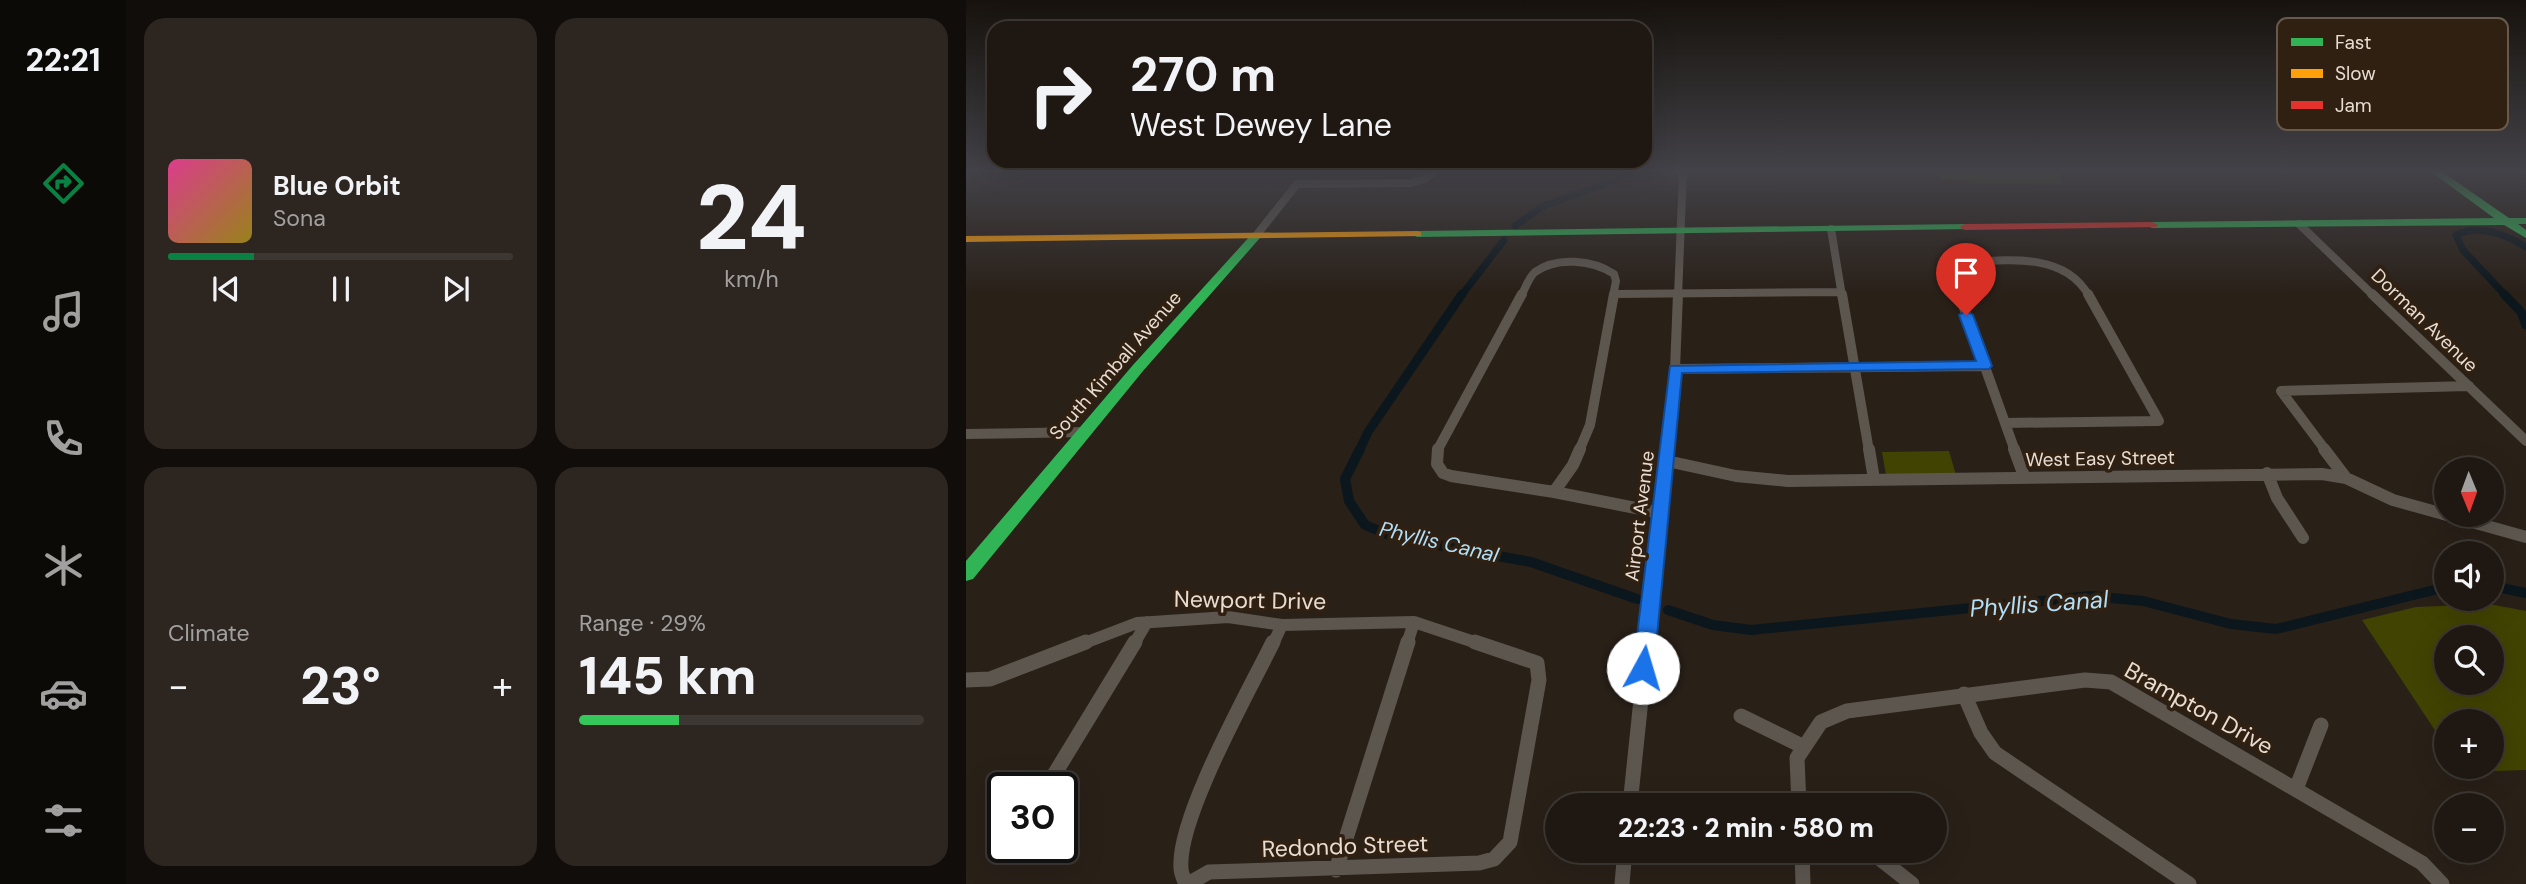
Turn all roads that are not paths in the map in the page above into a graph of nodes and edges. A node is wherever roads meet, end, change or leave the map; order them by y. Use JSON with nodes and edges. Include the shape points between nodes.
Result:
{"nodes":[{"id":1,"x":1275,"y":212,"type":"edge"},
{"id":2,"x":1681,"y":212,"type":"edge"},
{"id":3,"x":2494,"y":212,"type":"edge"},
{"id":4,"x":2507,"y":221,"type":"junction"},
{"id":5,"x":2526,"y":221,"type":"edge"},
{"id":6,"x":2299,"y":224,"type":"junction"},
{"id":7,"x":1831,"y":229,"type":"junction"},
{"id":8,"x":1680,"y":231,"type":"junction"},
{"id":9,"x":2526,"y":235,"type":"edge"},
{"id":10,"x":1255,"y":237,"type":"junction"},
{"id":11,"x":966,"y":239,"type":"edge"},
{"id":12,"x":1842,"y":292,"type":"junction"},
{"id":13,"x":1679,"y":293,"type":"junction"},
{"id":14,"x":1614,"y":294,"type":"junction"},
{"id":15,"x":1984,"y":366,"type":"junction"},
{"id":16,"x":1855,"y":367,"type":"junction"},
{"id":17,"x":1675,"y":369,"type":"junction"},
{"id":18,"x":2469,"y":386,"type":"junction"},
{"id":19,"x":2005,"y":423,"type":"junction"},
{"id":20,"x":1085,"y":432,"type":"junction"},
{"id":21,"x":966,"y":433,"type":"edge"},
{"id":22,"x":2526,"y":441,"type":"edge"},
{"id":23,"x":1667,"y":461,"type":"junction"},
{"id":24,"x":2267,"y":473,"type":"junction"},
{"id":25,"x":2024,"y":477,"type":"junction"},
{"id":26,"x":2346,"y":478,"type":"junction"},
{"id":27,"x":1874,"y":480,"type":"junction"},
{"id":28,"x":1554,"y":492,"type":"junction"},
{"id":29,"x":1661,"y":513,"type":"junction"},
{"id":30,"x":2526,"y":537,"type":"edge"},
{"id":31,"x":2304,"y":538,"type":"dead end"},
{"id":32,"x":966,"y":575,"type":"edge"},
{"id":33,"x":1147,"y":622,"type":"junction"},
{"id":34,"x":1414,"y":622,"type":"junction"},
{"id":35,"x":1282,"y":625,"type":"junction"},
{"id":36,"x":966,"y":680,"type":"edge"},
{"id":37,"x":1965,"y":694,"type":"junction"},
{"id":38,"x":1741,"y":716,"type":"dead end"},
{"id":39,"x":2321,"y":725,"type":"dead end"},
{"id":40,"x":1804,"y":747,"type":"junction"},
{"id":41,"x":1056,"y":772,"type":"edge"},
{"id":42,"x":2296,"y":789,"type":"junction"},
{"id":43,"x":1631,"y":793,"type":"edge"},
{"id":44,"x":1798,"y":793,"type":"edge"},
{"id":45,"x":1504,"y":851,"type":"joint"},
{"id":46,"x":1624,"y":863,"type":"edge"},
{"id":47,"x":1802,"y":863,"type":"edge"},
{"id":48,"x":1885,"y":863,"type":"edge"},
{"id":49,"x":1336,"y":870,"type":"junction"},
{"id":50,"x":1187,"y":884,"type":"edge"},
{"id":51,"x":1622,"y":884,"type":"edge"},
{"id":52,"x":1803,"y":884,"type":"edge"},
{"id":53,"x":1912,"y":884,"type":"edge"},
{"id":54,"x":2189,"y":884,"type":"edge"},
{"id":55,"x":2442,"y":884,"type":"edge"}],
"edges":[{"from":1,"to":10,"type":"street","name":"South Kimball Avenue"},
{"from":2,"to":8,"type":"street","name":"Airport Avenue"},
{"from":3,"to":4,"type":"main road"},
{"from":4,"to":5,"type":"main road"},
{"from":4,"to":6,"type":"main road"},
{"from":4,"to":9,"type":"main road"},
{"from":6,"to":7,"type":"main road"},
{"from":6,"to":18,"type":"street","name":"Dorman Avenue"},
{"from":7,"to":8,"type":"main road"},
{"from":7,"to":12,"type":"street"},
{"from":8,"to":10,"type":"main road"},
{"from":8,"to":13,"type":"street","name":"Airport Avenue"},
{"from":10,"to":11,"type":"main road"},
{"from":10,"to":20,"type":"main road","name":"South Kimball Avenue"},
{"from":12,"to":13,"type":"street"},
{"from":12,"to":16,"type":"street"},
{"from":13,"to":14,"type":"street"},
{"from":13,"to":17,"type":"street","name":"Airport Avenue"},
{"from":14,"to":28,"type":"street","via":[[1590,425],[1573,465]]},
{"from":14,"to":28,"type":"street","via":[[1614,274],[1598,264],[1561,263],[1534,273],[1436,452],[1436,464],[1443,473]]},
{"from":15,"to":16,"type":"street"},
{"from":15,"to":19,"type":"street"},
{"from":15,"to":19,"type":"street","via":[[1948,264],[2033,262],[2062,267],[2083,285],[2159,421]]},
{"from":16,"to":17,"type":"street"},
{"from":16,"to":27,"type":"street"},
{"from":17,"to":23,"type":"street","name":"Airport Avenue"},
{"from":18,"to":22,"type":"street","name":"Dorman Avenue"},
{"from":18,"to":26,"type":"street","via":[[2281,391]]},
{"from":19,"to":25,"type":"street"},
{"from":20,"to":21,"type":"street"},
{"from":20,"to":32,"type":"main road","name":"South Kimball Avenue"},
{"from":23,"to":27,"type":"street","name":"West Easy Street","via":[[1697,470],[1788,481]]},
{"from":23,"to":29,"type":"street","name":"Airport Avenue"},
{"from":24,"to":25,"type":"street","name":"West Easy Street"},
{"from":24,"to":26,"type":"street","name":"West Easy Street"},
{"from":24,"to":31,"type":"street","via":[[2277,498]]},
{"from":25,"to":27,"type":"street","name":"West Easy Street"},
{"from":26,"to":30,"type":"street","name":"West Easy Street","via":[[2393,500]]},
{"from":28,"to":29,"type":"street"},
{"from":29,"to":43,"type":"street","name":"Airport Avenue"},
{"from":33,"to":35,"type":"street","name":"Newport Drive","via":[[1228,617]]},
{"from":33,"to":36,"type":"street","name":"Newport Drive","via":[[990,679]]},
{"from":33,"to":41,"type":"street"},
{"from":34,"to":35,"type":"street","name":"Newport Drive"},
{"from":34,"to":45,"type":"street","name":"Newport Drive","via":[[1537,663],[1533,719],[1510,842]]},
{"from":34,"to":49,"type":"street"},
{"from":35,"to":50,"type":"street","via":[[1206,782],[1184,844],[1181,867]]},
{"from":37,"to":40,"type":"street","name":"Brampton Drive","via":[[1847,711],[1821,722]]},
{"from":37,"to":42,"type":"street","name":"Brampton Drive","via":[[2085,680],[2111,682]]},
{"from":37,"to":54,"type":"street","via":[[1995,753]]},
{"from":38,"to":40,"type":"street"},
{"from":39,"to":42,"type":"street"},
{"from":40,"to":44,"type":"street","via":[[1797,758]]},
{"from":42,"to":55,"type":"street","name":"Brampton Drive","via":[[2422,863]]},
{"from":45,"to":49,"type":"street","name":"Redondo Street","via":[[1479,863]]},
{"from":46,"to":51,"type":"street"},
{"from":47,"to":52,"type":"street"},
{"from":48,"to":53,"type":"street"},
{"from":49,"to":50,"type":"street","name":"Redondo Street","via":[[1209,872]]}]}
